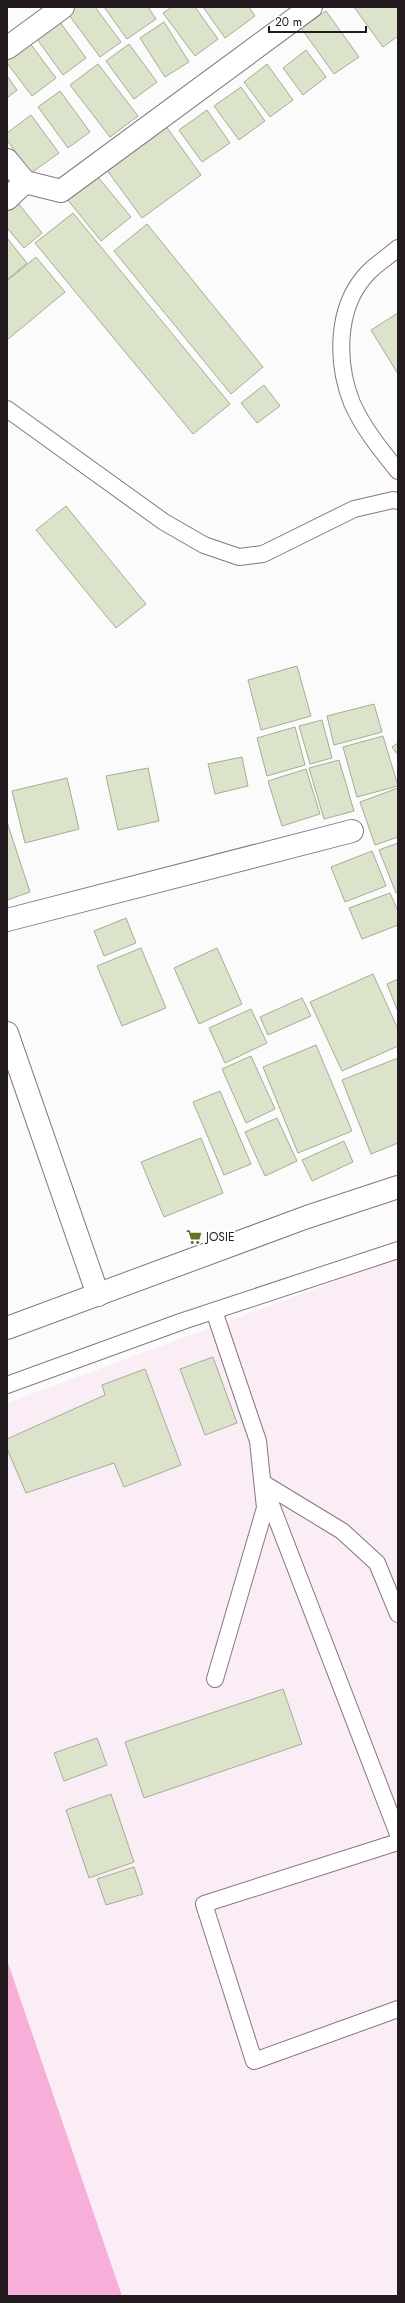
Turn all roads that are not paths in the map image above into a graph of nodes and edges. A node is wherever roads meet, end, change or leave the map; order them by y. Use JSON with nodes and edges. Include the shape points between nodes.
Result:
{"nodes":[{"id":1,"x":63,"y":7,"type":"edge"},
{"id":2,"x":311,"y":7,"type":"edge"},
{"id":3,"x":7,"y":48,"type":"edge"},
{"id":4,"x":7,"y":160,"type":"edge"},
{"id":5,"x":26,"y":182,"type":"junction"},
{"id":6,"x":7,"y":199,"type":"edge"},
{"id":7,"x":398,"y":248,"type":"edge"},
{"id":8,"x":7,"y":409,"type":"edge"},
{"id":9,"x":398,"y":471,"type":"edge"},
{"id":10,"x":398,"y":501,"type":"edge"},
{"id":11,"x":352,"y":831,"type":"dead end"},
{"id":12,"x":7,"y":920,"type":"edge"},
{"id":13,"x":7,"y":1033,"type":"edge"},
{"id":14,"x":398,"y":1187,"type":"edge"},
{"id":15,"x":398,"y":1250,"type":"edge"},
{"id":16,"x":98,"y":1295,"type":"junction"},
{"id":17,"x":214,"y":1311,"type":"junction"},
{"id":18,"x":7,"y":1328,"type":"edge"},
{"id":19,"x":7,"y":1385,"type":"edge"},
{"id":20,"x":263,"y":1483,"type":"junction"},
{"id":21,"x":398,"y":1614,"type":"edge"},
{"id":22,"x":214,"y":1679,"type":"dead end"},
{"id":23,"x":398,"y":1834,"type":"edge"},
{"id":24,"x":398,"y":1842,"type":"edge"},
{"id":25,"x":398,"y":2009,"type":"edge"}],
"edges":[{"from":1,"to":3,"type":"street"},
{"from":2,"to":5,"type":"street","via":[[67,188],[57,191]]},
{"from":4,"to":5,"type":"street"},
{"from":5,"to":6,"type":"street"},
{"from":7,"to":9,"type":"lane","via":[[366,276],[349,302],[342,330],[342,367],[352,403],[371,436]]},
{"from":8,"to":10,"type":"lane","via":[[164,522],[204,545],[239,557],[262,554],[354,509]]},
{"from":11,"to":12,"type":"street"},
{"from":13,"to":16,"type":"street"},
{"from":14,"to":16,"type":"street","via":[[307,1217]]},
{"from":15,"to":17,"type":"lane"},
{"from":16,"to":18,"type":"street"},
{"from":17,"to":19,"type":"lane"},
{"from":17,"to":20,"type":"lane","via":[[258,1441]]},
{"from":20,"to":21,"type":"lane","via":[[342,1531],[377,1563]]},
{"from":20,"to":22,"type":"lane","via":[[265,1508]]},
{"from":20,"to":23,"type":"lane"},
{"from":24,"to":25,"type":"lane","via":[[204,1904],[254,2061]]}]}
